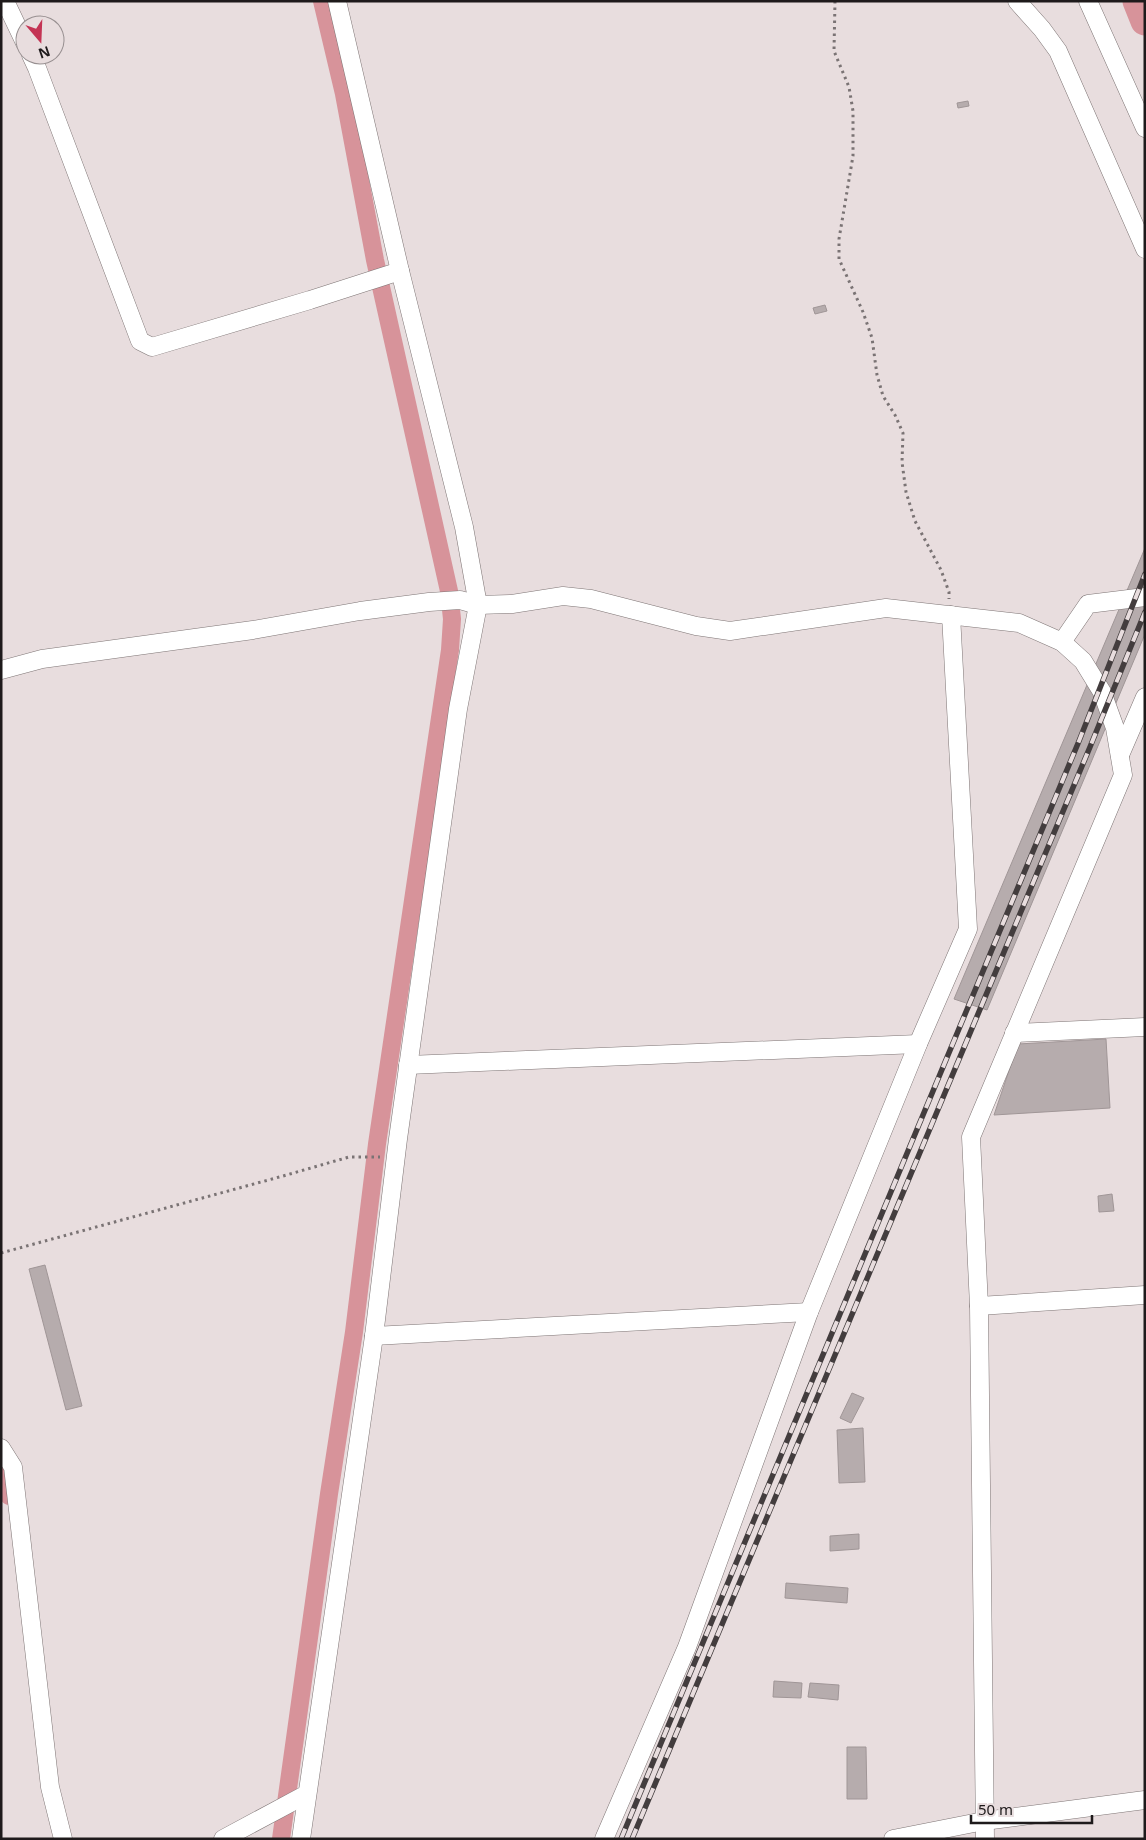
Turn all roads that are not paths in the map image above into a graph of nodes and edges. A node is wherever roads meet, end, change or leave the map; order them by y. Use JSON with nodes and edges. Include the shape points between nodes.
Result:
{"nodes":[{"id":1,"x":337,"y":1,"type":"edge"},
{"id":2,"x":1017,"y":1,"type":"edge"},
{"id":3,"x":1088,"y":1,"type":"edge"},
{"id":4,"x":4,"y":6,"type":"edge"},
{"id":5,"x":15,"y":26,"type":"edge"},
{"id":6,"x":36,"y":65,"type":"edge"},
{"id":7,"x":1145,"y":128,"type":"edge"},
{"id":8,"x":1145,"y":250,"type":"edge"},
{"id":9,"x":395,"y":272,"type":"junction"},
{"id":10,"x":1145,"y":597,"type":"edge"},
{"id":11,"x":478,"y":604,"type":"junction"},
{"id":12,"x":951,"y":615,"type":"junction"},
{"id":13,"x":1062,"y":642,"type":"junction"},
{"id":14,"x":1,"y":670,"type":"edge"},
{"id":15,"x":1145,"y":697,"type":"edge"},
{"id":16,"x":1120,"y":755,"type":"junction"},
{"id":17,"x":1145,"y":1027,"type":"edge"},
{"id":18,"x":1014,"y":1033,"type":"junction"},
{"id":19,"x":918,"y":1044,"type":"junction"},
{"id":20,"x":408,"y":1065,"type":"junction"},
{"id":21,"x":1145,"y":1295,"type":"edge"},
{"id":22,"x":979,"y":1306,"type":"junction"},
{"id":23,"x":809,"y":1312,"type":"junction"},
{"id":24,"x":374,"y":1336,"type":"junction"},
{"id":25,"x":1,"y":1448,"type":"edge"},
{"id":26,"x":302,"y":1796,"type":"junction"},
{"id":27,"x":1145,"y":1800,"type":"edge"},
{"id":28,"x":984,"y":1821,"type":"junction"},
{"id":29,"x":63,"y":1839,"type":"edge"},
{"id":30,"x":223,"y":1839,"type":"edge"},
{"id":31,"x":302,"y":1839,"type":"edge"},
{"id":32,"x":604,"y":1839,"type":"edge"},
{"id":33,"x":893,"y":1839,"type":"edge"},
{"id":34,"x":985,"y":1839,"type":"edge"}],
"edges":[{"from":1,"to":9,"type":"street"},
{"from":2,"to":8,"type":"street","via":[[1058,51]]},
{"from":3,"to":7,"type":"street"},
{"from":4,"to":5,"type":"street"},
{"from":6,"to":9,"type":"street","via":[[140,341],[152,347]]},
{"from":9,"to":11,"type":"street","via":[[464,527]]},
{"from":10,"to":13,"type":"street","via":[[1088,604]]},
{"from":11,"to":12,"type":"street","via":[[512,604],[563,596],[591,599],[696,626],[730,631],[886,608]]},
{"from":11,"to":14,"type":"street","via":[[460,600],[360,611],[253,630],[42,659]]},
{"from":11,"to":20,"type":"street","via":[[458,709]]},
{"from":12,"to":13,"type":"street","via":[[1019,623]]},
{"from":12,"to":19,"type":"street","via":[[968,929]]},
{"from":13,"to":16,"type":"street","via":[[1082,661],[1102,692],[1115,728]]},
{"from":15,"to":16,"type":"street"},
{"from":16,"to":18,"type":"street","via":[[1123,775]]},
{"from":17,"to":18,"type":"street"},
{"from":18,"to":22,"type":"street","via":[[972,1137]]},
{"from":19,"to":20,"type":"street"},
{"from":19,"to":23,"type":"street"},
{"from":20,"to":24,"type":"street"},
{"from":21,"to":22,"type":"street"},
{"from":22,"to":28,"type":"street"},
{"from":23,"to":24,"type":"street"},
{"from":23,"to":32,"type":"street","via":[[687,1648]]},
{"from":24,"to":26,"type":"street"},
{"from":25,"to":29,"type":"street","via":[[13,1467],[50,1787]]},
{"from":26,"to":30,"type":"street"},
{"from":26,"to":31,"type":"street"},
{"from":27,"to":28,"type":"street"},
{"from":28,"to":33,"type":"street"},
{"from":28,"to":34,"type":"street"}]}
